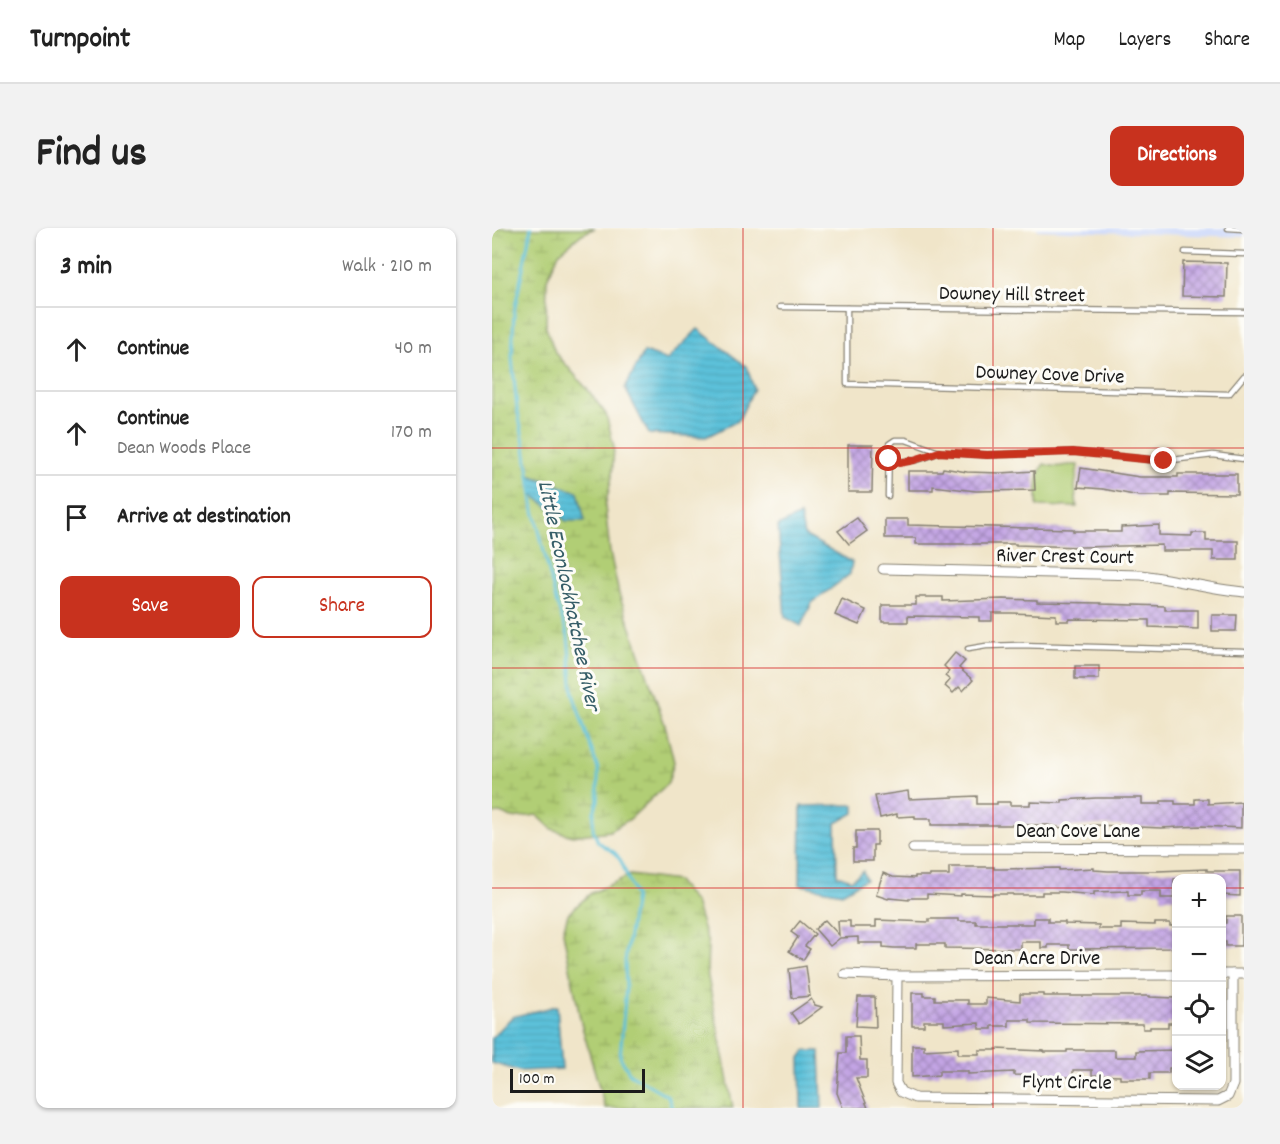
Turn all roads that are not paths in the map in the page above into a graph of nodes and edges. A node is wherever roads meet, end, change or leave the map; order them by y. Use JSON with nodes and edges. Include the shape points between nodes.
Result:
{"nodes":[{"id":1,"x":1228,"y":228,"type":"edge"},
{"id":2,"x":1244,"y":229,"type":"edge"},
{"id":3,"x":1185,"y":252,"type":"dead end"},
{"id":4,"x":1244,"y":254,"type":"edge"},
{"id":5,"x":780,"y":307,"type":"dead end"},
{"id":6,"x":847,"y":308,"type":"junction"},
{"id":7,"x":1244,"y":312,"type":"edge"},
{"id":8,"x":1244,"y":376,"type":"edge"},
{"id":9,"x":939,"y":452,"type":"junction"},
{"id":10,"x":889,"y":459,"type":"junction"},
{"id":11,"x":1244,"y":459,"type":"edge"},
{"id":12,"x":888,"y":496,"type":"dead end"},
{"id":13,"x":883,"y":569,"type":"dead end"},
{"id":14,"x":1244,"y":592,"type":"edge"},
{"id":15,"x":968,"y":649,"type":"dead end"},
{"id":16,"x":1244,"y":651,"type":"edge"},
{"id":17,"x":913,"y":848,"type":"dead end"},
{"id":18,"x":1244,"y":849,"type":"edge"},
{"id":19,"x":844,"y":974,"type":"dead end"},
{"id":20,"x":1226,"y":974,"type":"edge"},
{"id":21,"x":1233,"y":974,"type":"junction"},
{"id":22,"x":1244,"y":974,"type":"edge"},
{"id":23,"x":1172,"y":975,"type":"edge"},
{"id":24,"x":897,"y":976,"type":"junction"}],
"edges":[{"from":1,"to":2,"type":"lane"},
{"from":3,"to":4,"type":"lane"},
{"from":5,"to":6,"type":"lane","name":"Downey Hill Street"},
{"from":6,"to":7,"type":"lane","name":"Downey Hill Street"},
{"from":6,"to":8,"type":"lane","name":"Downey Cove Drive","via":[[847,384],[1230,394]]},
{"from":9,"to":10,"type":"lane","via":[[899,463]]},
{"from":9,"to":10,"type":"lane","via":[[895,440],[889,444]]},
{"from":9,"to":11,"type":"lane","via":[[1073,452],[1164,461],[1213,455]]},
{"from":10,"to":12,"type":"lane"},
{"from":13,"to":14,"type":"street","name":"River Crest Court","via":[[1141,575]]},
{"from":15,"to":16,"type":"lane","via":[[1019,645]]},
{"from":17,"to":18,"type":"street","name":"Dean Cove Lane"},
{"from":19,"to":24,"type":"street","name":"Dean Acre Drive"},
{"from":20,"to":21,"type":"street"},
{"from":21,"to":22,"type":"street"},
{"from":21,"to":24,"type":"street","name":"Flynt Circle","via":[[1233,1084],[1228,1096],[1218,1101],[915,1098],[901,1092],[896,1083]]},
{"from":23,"to":24,"type":"street","name":"Dean Acre Drive"}]}
